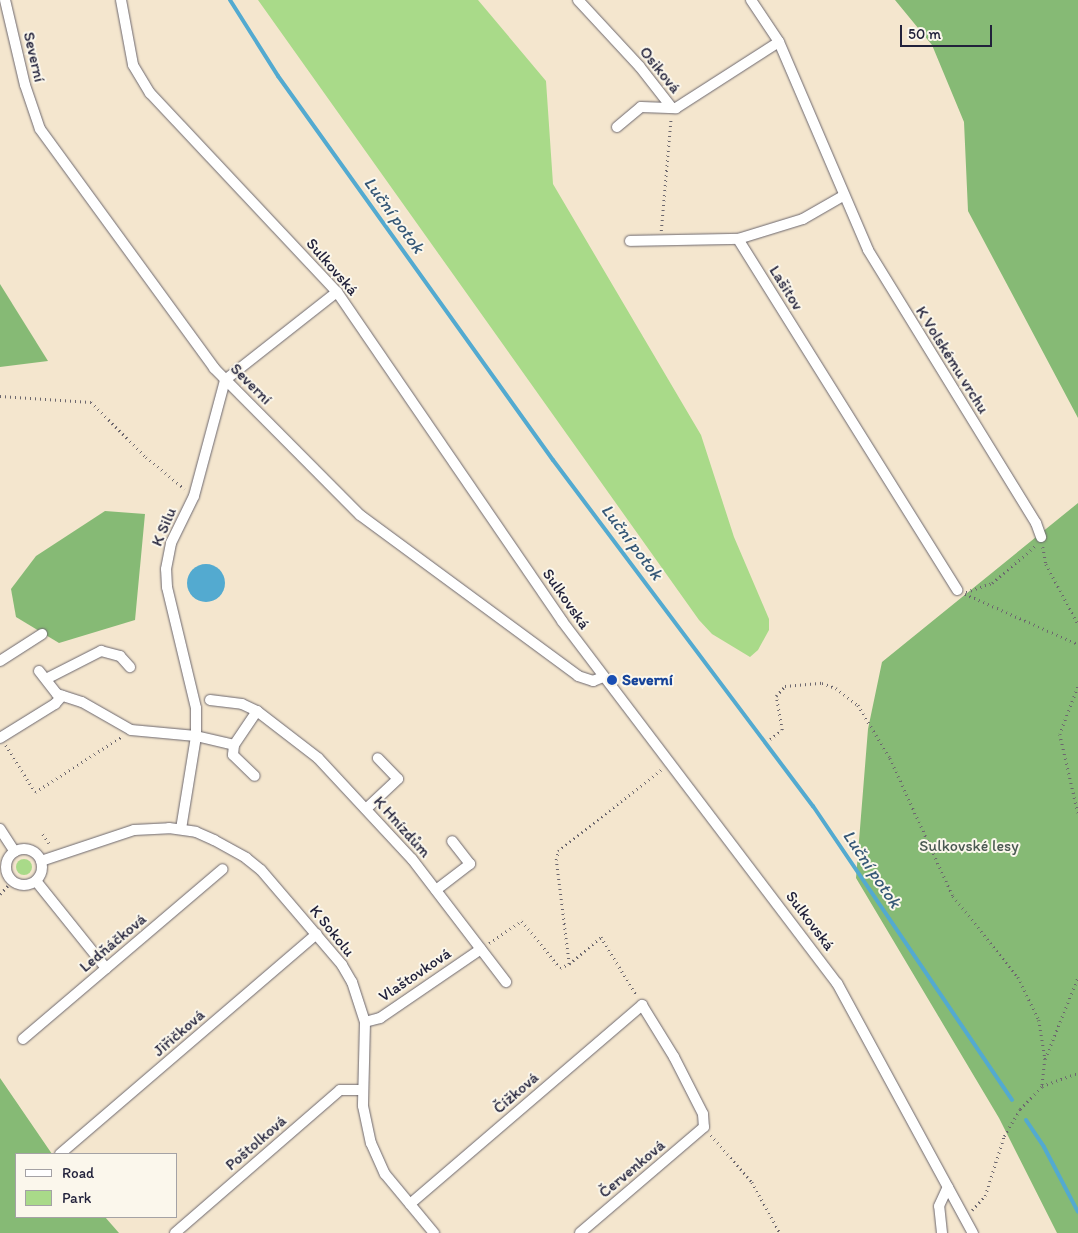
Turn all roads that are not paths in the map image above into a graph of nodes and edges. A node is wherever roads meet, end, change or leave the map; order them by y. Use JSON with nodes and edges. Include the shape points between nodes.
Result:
{"nodes":[{"id":1,"x":5,"y":0,"type":"edge"},
{"id":2,"x":121,"y":0,"type":"edge"},
{"id":3,"x":578,"y":0,"type":"edge"},
{"id":4,"x":751,"y":0,"type":"edge"},
{"id":5,"x":779,"y":42,"type":"junction"},
{"id":6,"x":672,"y":108,"type":"junction"},
{"id":7,"x":617,"y":127,"type":"dead end"},
{"id":8,"x":843,"y":196,"type":"junction"},
{"id":9,"x":738,"y":239,"type":"junction"},
{"id":10,"x":630,"y":241,"type":"dead end"},
{"id":11,"x":337,"y":292,"type":"junction"},
{"id":12,"x":225,"y":380,"type":"junction"},
{"id":13,"x":1041,"y":537,"type":"road end"},
{"id":14,"x":957,"y":590,"type":"road end"},
{"id":15,"x":42,"y":634,"type":"dead end"},
{"id":16,"x":0,"y":661,"type":"edge"},
{"id":17,"x":130,"y":667,"type":"dead end"},
{"id":18,"x":603,"y":677,"type":"junction"},
{"id":19,"x":62,"y":696,"type":"junction"},
{"id":20,"x":210,"y":700,"type":"dead end"},
{"id":21,"x":257,"y":710,"type":"junction"},
{"id":22,"x":196,"y":736,"type":"junction"},
{"id":23,"x":0,"y":738,"type":"edge"},
{"id":24,"x":234,"y":745,"type":"junction"},
{"id":25,"x":378,"y":758,"type":"dead end"},
{"id":26,"x":254,"y":776,"type":"dead end"},
{"id":27,"x":366,"y":809,"type":"junction"},
{"id":28,"x":0,"y":828,"type":"edge"},
{"id":29,"x":181,"y":829,"type":"junction"},
{"id":30,"x":452,"y":841,"type":"dead end"},
{"id":31,"x":14,"y":852,"type":"junction"},
{"id":32,"x":41,"y":861,"type":"junction"},
{"id":33,"x":223,"y":869,"type":"dead end"},
{"id":34,"x":36,"y":881,"type":"junction"},
{"id":35,"x":436,"y":890,"type":"junction"},
{"id":36,"x":317,"y":934,"type":"junction"},
{"id":37,"x":481,"y":949,"type":"junction"},
{"id":38,"x":106,"y":968,"type":"junction"},
{"id":39,"x":506,"y":982,"type":"dead end"},
{"id":40,"x":642,"y":1005,"type":"joint"},
{"id":41,"x":365,"y":1022,"type":"junction"},
{"id":42,"x":23,"y":1039,"type":"dead end"},
{"id":43,"x":363,"y":1090,"type":"junction"},
{"id":44,"x":61,"y":1153,"type":"edge"},
{"id":45,"x":948,"y":1187,"type":"junction"},
{"id":46,"x":410,"y":1204,"type":"junction"},
{"id":47,"x":175,"y":1233,"type":"edge"},
{"id":48,"x":434,"y":1233,"type":"edge"},
{"id":49,"x":580,"y":1233,"type":"edge"},
{"id":50,"x":942,"y":1233,"type":"edge"},
{"id":51,"x":973,"y":1233,"type":"edge"}],
"edges":[{"from":1,"to":12,"type":"street","name":"Severní","via":[[29,102],[40,130]]},
{"from":2,"to":11,"type":"street","name":"Sulkovská","via":[[133,65],[150,93]]},
{"from":3,"to":6,"type":"street","name":"Osiková","via":[[640,67]]},
{"from":4,"to":5,"type":"street"},
{"from":5,"to":6,"type":"street"},
{"from":5,"to":8,"type":"street"},
{"from":6,"to":7,"type":"street","via":[[641,107]]},
{"from":8,"to":9,"type":"street","via":[[803,218]]},
{"from":8,"to":13,"type":"street","name":"K Volskému vrchu","via":[[895,297],[1036,523]]},
{"from":9,"to":10,"type":"street"},
{"from":9,"to":14,"type":"street","name":"Lašitov"},
{"from":11,"to":12,"type":"street"},
{"from":11,"to":18,"type":"street","name":"Sulkovská"},
{"from":12,"to":18,"type":"street","name":"Severní","via":[[360,515],[578,676],[593,681]]},
{"from":12,"to":22,"type":"street","name":"K Silu","via":[[194,496],[171,543],[166,568],[167,587],[196,708]]},
{"from":15,"to":16,"type":"street"},
{"from":17,"to":19,"type":"street","via":[[120,656],[101,651],[42,675]]},
{"from":18,"to":45,"type":"street","name":"Sulkovská","via":[[837,983]]},
{"from":19,"to":22,"type":"street","via":[[82,702],[131,730]]},
{"from":19,"to":23,"type":"street","via":[[56,704]]},
{"from":20,"to":21,"type":"street","name":"K Hnízdům","via":[[242,704]]},
{"from":21,"to":24,"type":"street"},
{"from":21,"to":27,"type":"street","name":"K Hnízdům","via":[[318,758]]},
{"from":22,"to":24,"type":"street"},
{"from":22,"to":29,"type":"street","name":"K Silu"},
{"from":24,"to":26,"type":"street","via":[[233,755]]},
{"from":25,"to":27,"type":"street","via":[[398,779]]},
{"from":27,"to":35,"type":"street","name":"K Hnízdům"},
{"from":28,"to":31,"type":"street"},
{"from":29,"to":32,"type":"street","name":"K Sokolu","via":[[134,830]]},
{"from":29,"to":36,"type":"street","name":"K Sokolu","via":[[214,840],[246,858]]},
{"from":30,"to":35,"type":"street","via":[[470,864]]},
{"from":31,"to":32,"type":"street","via":[[28,850]]},
{"from":31,"to":34,"type":"street","via":[[6,864],[12,881],[24,886]]},
{"from":32,"to":34,"type":"street","via":[[41,874]]},
{"from":33,"to":38,"type":"street","name":"Ledňáčková"},
{"from":34,"to":38,"type":"street"},
{"from":35,"to":37,"type":"street","name":"K Hnízdům"},
{"from":36,"to":41,"type":"street","name":"K Sokolu","via":[[352,982]]},
{"from":36,"to":44,"type":"street","name":"Jiřičková"},
{"from":37,"to":39,"type":"street","name":"K Hnízdům"},
{"from":37,"to":41,"type":"street","name":"Vlaštovková","via":[[380,1018]]},
{"from":38,"to":42,"type":"street","name":"Ledňáčková"},
{"from":40,"to":46,"type":"street","name":"Čížková"},
{"from":40,"to":49,"type":"street","name":"Červenková","via":[[674,1057],[703,1114],[704,1127]]},
{"from":41,"to":43,"type":"street","name":"K Sokolu"},
{"from":43,"to":46,"type":"street","name":"K Sokolu","via":[[365,1122],[378,1161]]},
{"from":43,"to":47,"type":"street","name":"Poštolková","via":[[340,1090]]},
{"from":45,"to":50,"type":"street","via":[[938,1206]]},
{"from":45,"to":51,"type":"street","name":"Sulkovská"},
{"from":46,"to":48,"type":"street","name":"K Sokolu"}]}
